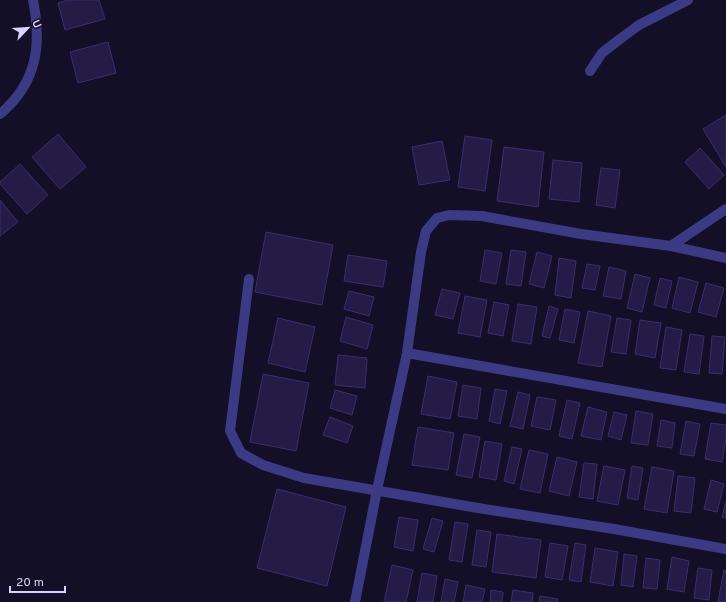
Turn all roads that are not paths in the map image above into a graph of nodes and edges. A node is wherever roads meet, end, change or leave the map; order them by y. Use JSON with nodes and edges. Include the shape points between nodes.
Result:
{"nodes":[{"id":1,"x":33,"y":0,"type":"edge"},
{"id":2,"x":688,"y":0,"type":"edge"},
{"id":3,"x":590,"y":71,"type":"dead end"},
{"id":4,"x":0,"y":114,"type":"edge"},
{"id":5,"x":726,"y":209,"type":"edge"},
{"id":6,"x":671,"y":246,"type":"junction"},
{"id":7,"x":726,"y":258,"type":"edge"},
{"id":8,"x":248,"y":279,"type":"dead end"},
{"id":9,"x":407,"y":353,"type":"junction"},
{"id":10,"x":726,"y":409,"type":"edge"},
{"id":11,"x":377,"y":490,"type":"junction"},
{"id":12,"x":726,"y":549,"type":"edge"},
{"id":13,"x":355,"y":602,"type":"edge"}],
"edges":[{"from":1,"to":4,"type":"street","via":[[37,29],[36,59],[25,87]]},
{"from":2,"to":3,"type":"street","via":[[639,25],[602,53]]},
{"from":5,"to":6,"type":"street"},
{"from":6,"to":7,"type":"street"},
{"from":6,"to":9,"type":"street","via":[[581,234],[482,216],[449,215],[437,218],[426,231],[421,252]]},
{"from":8,"to":11,"type":"street","via":[[230,431],[241,454],[263,465],[304,478]]},
{"from":9,"to":10,"type":"street"},
{"from":9,"to":11,"type":"street"},
{"from":11,"to":12,"type":"street"},
{"from":11,"to":13,"type":"street"}]}
